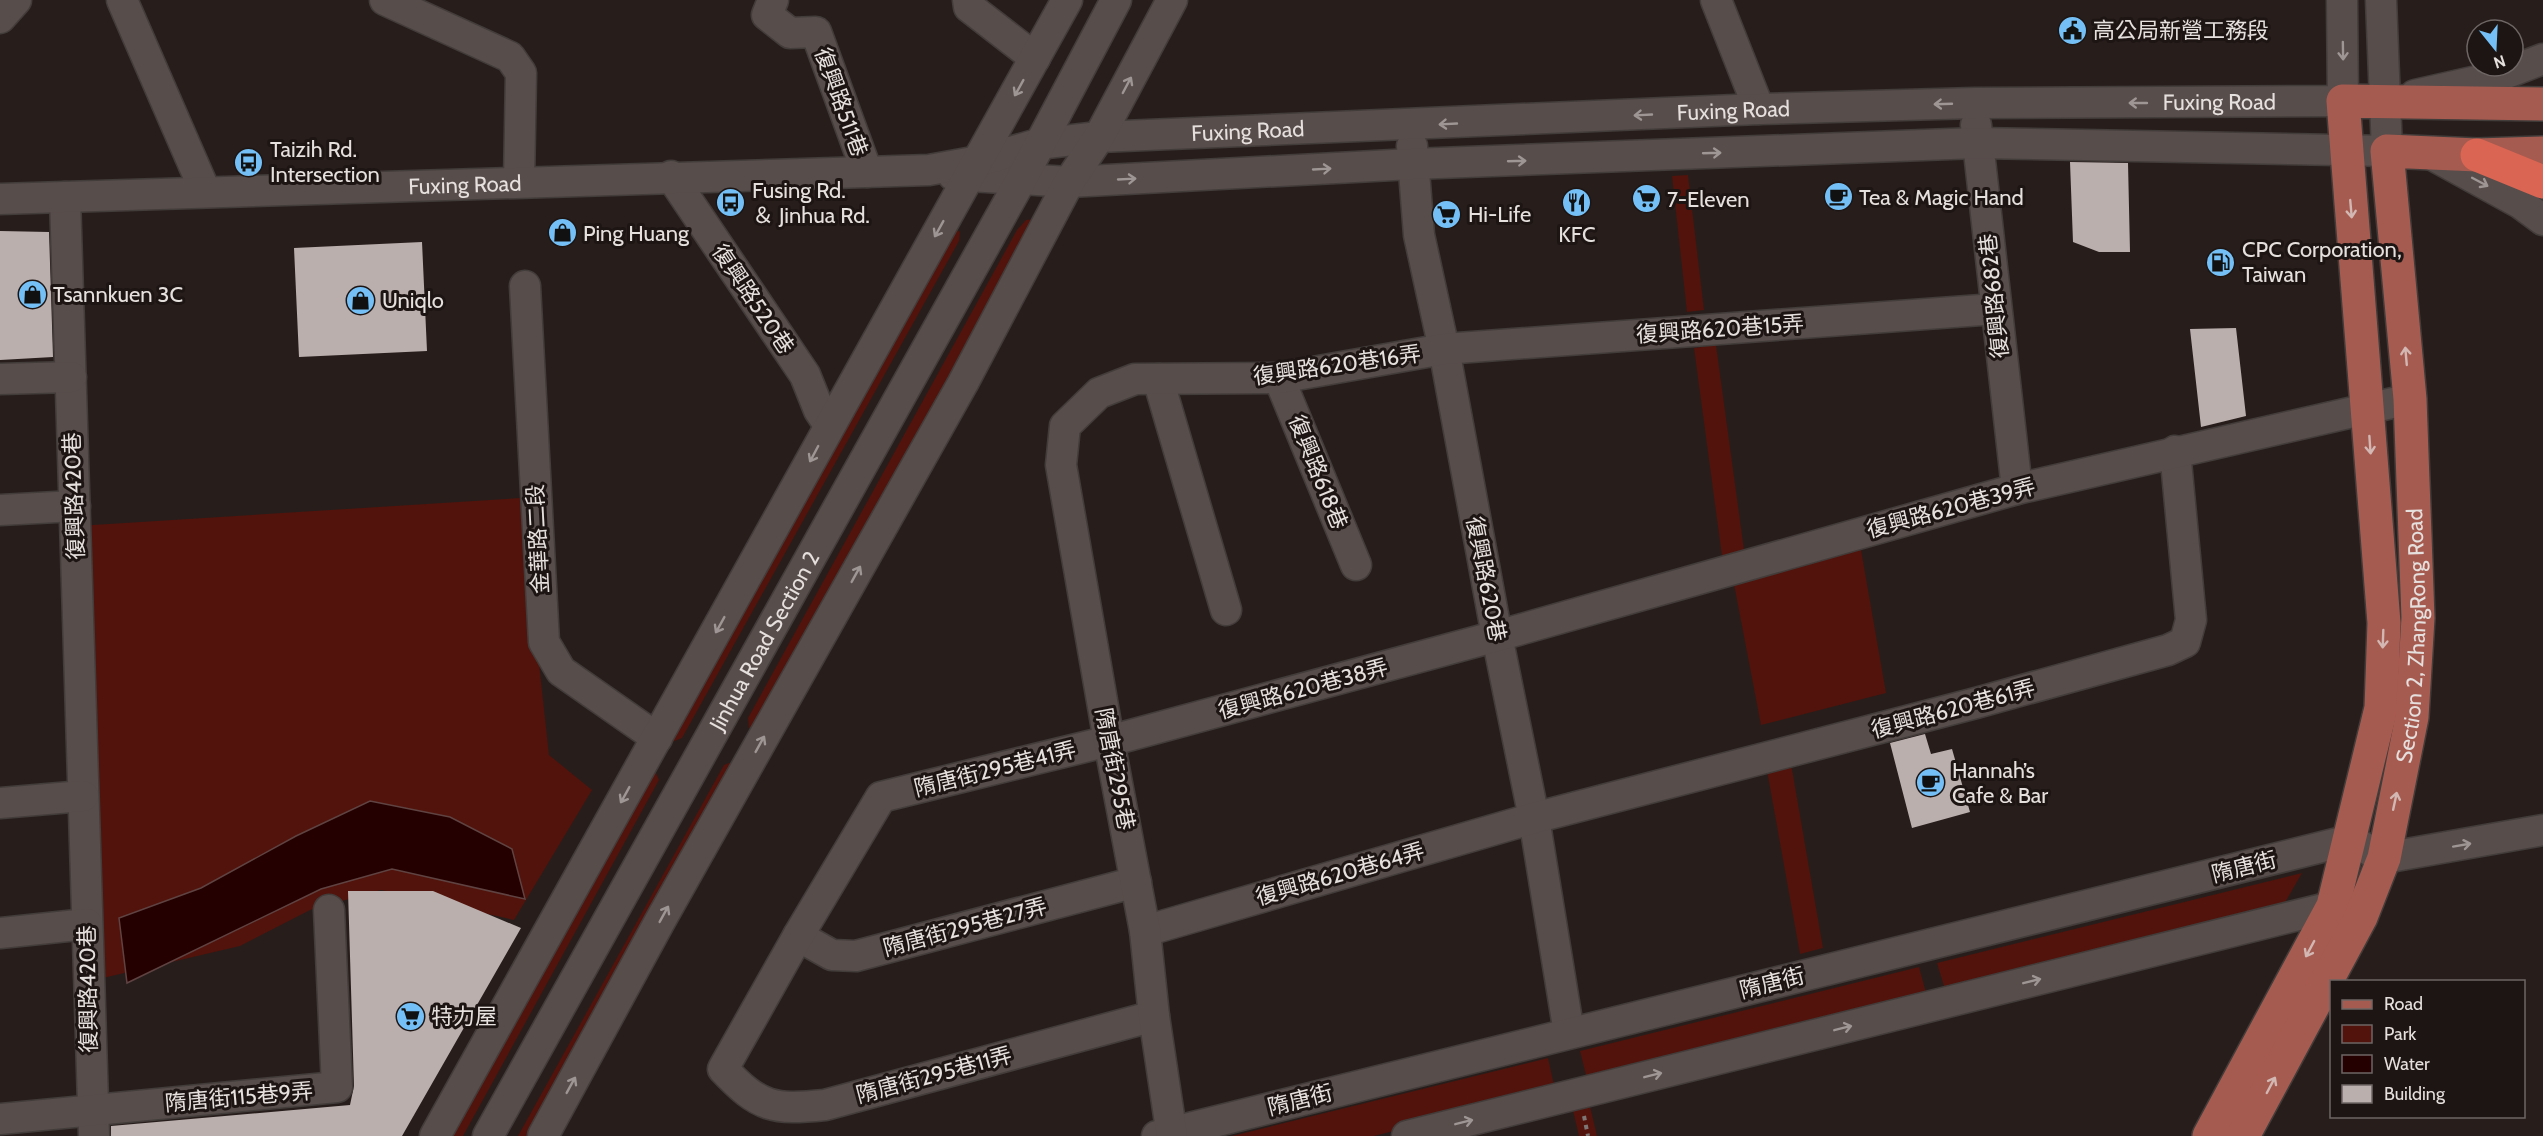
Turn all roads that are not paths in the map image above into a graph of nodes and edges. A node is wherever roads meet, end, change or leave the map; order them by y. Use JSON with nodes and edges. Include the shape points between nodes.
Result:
{"nodes":[{"id":1,"x":16,"y":0,"type":"edge"},
{"id":2,"x":122,"y":0,"type":"edge"},
{"id":3,"x":385,"y":0,"type":"edge"},
{"id":4,"x":773,"y":0,"type":"edge"},
{"id":5,"x":968,"y":0,"type":"edge"},
{"id":6,"x":1067,"y":0,"type":"edge"},
{"id":7,"x":1116,"y":0,"type":"edge"},
{"id":8,"x":1172,"y":0,"type":"edge"},
{"id":9,"x":1716,"y":0,"type":"edge"},
{"id":10,"x":2342,"y":0,"type":"edge"},
{"id":11,"x":2381,"y":0,"type":"edge"},
{"id":12,"x":0,"y":18,"type":"edge"},
{"id":13,"x":1035,"y":58,"type":"junction"},
{"id":14,"x":2543,"y":59,"type":"edge"},
{"id":15,"x":2385,"y":100,"type":"junction"},
{"id":16,"x":2343,"y":101,"type":"junction"},
{"id":17,"x":1975,"y":104,"type":"junction"},
{"id":18,"x":2543,"y":104,"type":"edge"},
{"id":19,"x":1759,"y":109,"type":"junction"},
{"id":20,"x":1412,"y":125,"type":"junction"},
{"id":21,"x":1099,"y":137,"type":"junction"},
{"id":22,"x":1977,"y":143,"type":"junction"},
{"id":23,"x":1038,"y":144,"type":"junction"},
{"id":24,"x":2346,"y":150,"type":"junction"},
{"id":25,"x":2387,"y":151,"type":"junction"},
{"id":26,"x":2429,"y":153,"type":"junction"},
{"id":27,"x":2543,"y":153,"type":"edge"},
{"id":28,"x":2477,"y":155,"type":"junction"},
{"id":29,"x":1412,"y":164,"type":"junction"},
{"id":30,"x":974,"y":169,"type":"junction"},
{"id":31,"x":867,"y":172,"type":"junction"},
{"id":32,"x":671,"y":176,"type":"junction"},
{"id":33,"x":1021,"y":180,"type":"junction"},
{"id":34,"x":1069,"y":182,"type":"junction"},
{"id":35,"x":2543,"y":182,"type":"edge"},
{"id":36,"x":519,"y":183,"type":"junction"},
{"id":37,"x":205,"y":191,"type":"junction"},
{"id":38,"x":65,"y":197,"type":"junction"},
{"id":39,"x":0,"y":199,"type":"edge"},
{"id":40,"x":2543,"y":220,"type":"edge"},
{"id":41,"x":525,"y":286,"type":"dead end"},
{"id":42,"x":1995,"y":309,"type":"junction"},
{"id":43,"x":1444,"y":349,"type":"junction"},
{"id":44,"x":71,"y":377,"type":"junction"},
{"id":45,"x":1279,"y":378,"type":"junction"},
{"id":46,"x":0,"y":379,"type":"edge"},
{"id":47,"x":1158,"y":379,"type":"junction"},
{"id":48,"x":2410,"y":399,"type":"junction"},
{"id":49,"x":2367,"y":408,"type":"junction"},
{"id":50,"x":1078,"y":412,"type":"joint"},
{"id":51,"x":829,"y":425,"type":"junction"},
{"id":52,"x":2175,"y":451,"type":"junction"},
{"id":53,"x":2017,"y":489,"type":"junction"},
{"id":54,"x":75,"y":506,"type":"junction"},
{"id":55,"x":0,"y":510,"type":"edge"},
{"id":56,"x":1356,"y":565,"type":"dead end"},
{"id":57,"x":1226,"y":610,"type":"dead end"},
{"id":58,"x":1497,"y":636,"type":"junction"},
{"id":59,"x":657,"y":738,"type":"junction"},
{"id":60,"x":1109,"y":741,"type":"junction"},
{"id":61,"x":83,"y":796,"type":"junction"},
{"id":62,"x":0,"y":803,"type":"edge"},
{"id":63,"x":1534,"y":818,"type":"junction"},
{"id":64,"x":2543,"y":830,"type":"edge"},
{"id":65,"x":2350,"y":840,"type":"junction"},
{"id":66,"x":2384,"y":858,"type":"junction"},
{"id":67,"x":1136,"y":882,"type":"junction"},
{"id":68,"x":2368,"y":897,"type":"junction"},
{"id":69,"x":2333,"y":906,"type":"junction"},
{"id":70,"x":329,"y":910,"type":"dead end"},
{"id":71,"x":87,"y":924,"type":"junction"},
{"id":72,"x":1146,"y":930,"type":"junction"},
{"id":73,"x":0,"y":933,"type":"edge"},
{"id":74,"x":798,"y":936,"type":"junction"},
{"id":75,"x":1154,"y":1016,"type":"junction"},
{"id":76,"x":1569,"y":1033,"type":"junction"},
{"id":77,"x":0,"y":1119,"type":"edge"},
{"id":78,"x":93,"y":1123,"type":"edge"},
{"id":79,"x":1167,"y":1135,"type":"edge"},
{"id":80,"x":435,"y":1136,"type":"edge"},
{"id":81,"x":488,"y":1136,"type":"edge"},
{"id":82,"x":543,"y":1136,"type":"edge"},
{"id":83,"x":1407,"y":1136,"type":"edge"},
{"id":84,"x":2209,"y":1136,"type":"edge"},
{"id":85,"x":2243,"y":1136,"type":"edge"}],
"edges":[{"from":1,"to":12,"type":"street"},
{"from":2,"to":37,"type":"street"},
{"from":3,"to":36,"type":"street","via":[[510,57],[521,73]]},
{"from":4,"to":31,"type":"street","name":"復興路511巷","via":[[767,15],[790,33],[816,32]]},
{"from":5,"to":13,"type":"street","via":[[969,7]]},
{"from":6,"to":13,"type":"street","name":"Jinhua Road Section 2"},
{"from":7,"to":23,"type":"street","name":"Jinhua Road Section 2"},
{"from":21,"to":8,"type":"street","name":"Jinhua Road Section 2","one_way":true},
{"from":9,"to":19,"type":"street"},
{"from":10,"to":16,"type":"street","one_way":true},
{"from":11,"to":15,"type":"street","name":"Section 2, ZhangRong Road"},
{"from":13,"to":30,"type":"street","name":"Jinhua Road Section 2","one_way":true},
{"from":14,"to":15,"type":"street","via":[[2499,76]]},
{"from":15,"to":16,"type":"main road","name":"Fuxing Road"},
{"from":15,"to":18,"type":"main road","name":"Fuxing Road"},
{"from":15,"to":25,"type":"street","name":"Section 2, ZhangRong Road"},
{"from":16,"to":17,"type":"street","name":"Fuxing Road","one_way":true},
{"from":16,"to":24,"type":"main road","name":"Section 2, ZhangRong Road"},
{"from":17,"to":19,"type":"street","name":"Fuxing Road","one_way":true},
{"from":17,"to":22,"type":"street","name":"復興路682巷"},
{"from":19,"to":20,"type":"street","name":"Fuxing Road","one_way":true},
{"from":20,"to":21,"type":"street","name":"Fuxing Road"},
{"from":20,"to":29,"type":"street","name":"復興路620巷"},
{"from":21,"to":23,"type":"street","name":"Fuxing Road"},
{"from":21,"to":34,"type":"street","name":"Jinhua Road Section 2"},
{"from":22,"to":24,"type":"street","name":"Fuxing Road"},
{"from":29,"to":22,"type":"street","name":"Fuxing Road","one_way":true},
{"from":22,"to":42,"type":"street","name":"復興路682巷"},
{"from":23,"to":30,"type":"street","name":"Fuxing Road"},
{"from":23,"to":33,"type":"street","name":"Jinhua Road Section 2"},
{"from":24,"to":25,"type":"street","name":"Fuxing Road"},
{"from":24,"to":49,"type":"main road","name":"Section 2, ZhangRong Road","one_way":true},
{"from":25,"to":26,"type":"main road","name":"Fuxing Road"},
{"from":48,"to":25,"type":"main road","name":"Section 2, ZhangRong Road","one_way":true},
{"from":26,"to":28,"type":"main road","name":"Fuxing Road"},
{"from":26,"to":40,"type":"street","one_way":true,"via":[[2520,202]]},
{"from":27,"to":28,"type":"main road","name":"Fuxing Road"},
{"from":28,"to":35,"type":"highway"},
{"from":34,"to":29,"type":"street","name":"Fuxing Road","one_way":true},
{"from":29,"to":43,"type":"street","name":"復興路620巷","via":[[1419,235]]},
{"from":30,"to":31,"type":"street","name":"Fuxing Road"},
{"from":30,"to":33,"type":"street","name":"Fuxing Road"},
{"from":30,"to":51,"type":"street","name":"Jinhua Road Section 2","one_way":true},
{"from":31,"to":32,"type":"street","name":"Fuxing Road"},
{"from":32,"to":36,"type":"street","name":"Fuxing Road"},
{"from":32,"to":51,"type":"street","name":"復興路520巷","via":[[805,375]]},
{"from":33,"to":34,"type":"street","name":"Fuxing Road"},
{"from":33,"to":81,"type":"street","name":"Jinhua Road Section 2"},
{"from":82,"to":34,"type":"street","name":"Jinhua Road Section 2","one_way":true,"via":[[963,383]]},
{"from":36,"to":37,"type":"street","name":"Fuxing Road"},
{"from":37,"to":38,"type":"street","name":"Fuxing Road"},
{"from":38,"to":39,"type":"street","name":"Fuxing Road"},
{"from":38,"to":44,"type":"street","name":"復興路420巷"},
{"from":41,"to":59,"type":"street","name":"金華路二段","via":[[544,642],[561,671]]},
{"from":42,"to":43,"type":"street","name":"復興路620巷15弄"},
{"from":42,"to":53,"type":"street","name":"復興路682巷"},
{"from":43,"to":45,"type":"street","name":"復興路620巷16弄"},
{"from":43,"to":58,"type":"street","name":"復興路620巷"},
{"from":44,"to":46,"type":"street"},
{"from":44,"to":54,"type":"street","name":"復興路420巷"},
{"from":45,"to":47,"type":"street","name":"復興路620巷16弄"},
{"from":45,"to":56,"type":"street","name":"復興路618巷"},
{"from":47,"to":50,"type":"street","name":"復興路620巷16弄","via":[[1135,379],[1099,393]]},
{"from":47,"to":57,"type":"street"},
{"from":48,"to":49,"type":"street","name":"復興路620巷39弄"},
{"from":66,"to":48,"type":"main road","name":"Section 2, ZhangRong Road","one_way":true,"via":[[2412,717],[2418,618]]},
{"from":49,"to":52,"type":"street","name":"復興路620巷39弄"},
{"from":49,"to":65,"type":"main road","name":"Section 2, ZhangRong Road","one_way":true,"via":[[2384,623],[2381,708]]},
{"from":50,"to":60,"type":"street","name":"隋唐街295巷","via":[[1065,426],[1061,465]]},
{"from":51,"to":59,"type":"street","name":"Jinhua Road Section 2","one_way":true},
{"from":52,"to":53,"type":"street","name":"復興路620巷39弄"},
{"from":52,"to":63,"type":"street","name":"復興路620巷61弄","via":[[2191,620],[2185,642],[1976,703]]},
{"from":53,"to":58,"type":"street","name":"復興路620巷39弄"},
{"from":54,"to":55,"type":"street"},
{"from":54,"to":61,"type":"street","name":"復興路420巷"},
{"from":58,"to":60,"type":"street","name":"復興路620巷38弄"},
{"from":58,"to":63,"type":"street","name":"復興路620巷"},
{"from":59,"to":80,"type":"street","name":"Jinhua Road Section 2","one_way":true},
{"from":60,"to":67,"type":"street","name":"隋唐街295巷"},
{"from":60,"to":74,"type":"street","name":"隋唐街295巷41弄","via":[[881,798]]},
{"from":61,"to":62,"type":"street"},
{"from":61,"to":71,"type":"street","name":"復興路420巷"},
{"from":63,"to":72,"type":"street","name":"復興路620巷64弄"},
{"from":63,"to":76,"type":"street","name":"復興路620巷"},
{"from":66,"to":64,"type":"street","one_way":true},
{"from":65,"to":66,"type":"street"},
{"from":65,"to":69,"type":"main road","name":"Section 2, ZhangRong Road"},
{"from":65,"to":76,"type":"street","name":"隋唐街"},
{"from":66,"to":68,"type":"main road","name":"Section 2, ZhangRong Road"},
{"from":67,"to":72,"type":"street","name":"隋唐街295巷"},
{"from":67,"to":74,"type":"street","name":"隋唐街295巷27弄","via":[[856,956],[832,956]]},
{"from":68,"to":69,"type":"street"},
{"from":85,"to":68,"type":"main road","name":"Section 2, ZhangRong Road","one_way":true,"via":[[2361,917]]},
{"from":83,"to":69,"type":"street","one_way":true},
{"from":69,"to":84,"type":"main road","name":"Section 2, ZhangRong Road","one_way":true},
{"from":70,"to":78,"type":"street","name":"隋唐街115巷9弄","via":[[337,1087]]},
{"from":71,"to":73,"type":"street"},
{"from":71,"to":78,"type":"street","name":"復興路420巷"},
{"from":72,"to":75,"type":"street","name":"隋唐街295巷"},
{"from":74,"to":75,"type":"street","name":"隋唐街295巷11弄","via":[[723,1069],[749,1096],[787,1108],[825,1104]]},
{"from":75,"to":79,"type":"street","name":"隋唐街295巷"},
{"from":76,"to":79,"type":"street","name":"隋唐街"},
{"from":77,"to":78,"type":"street","name":"隋唐街115巷9弄"}]}
